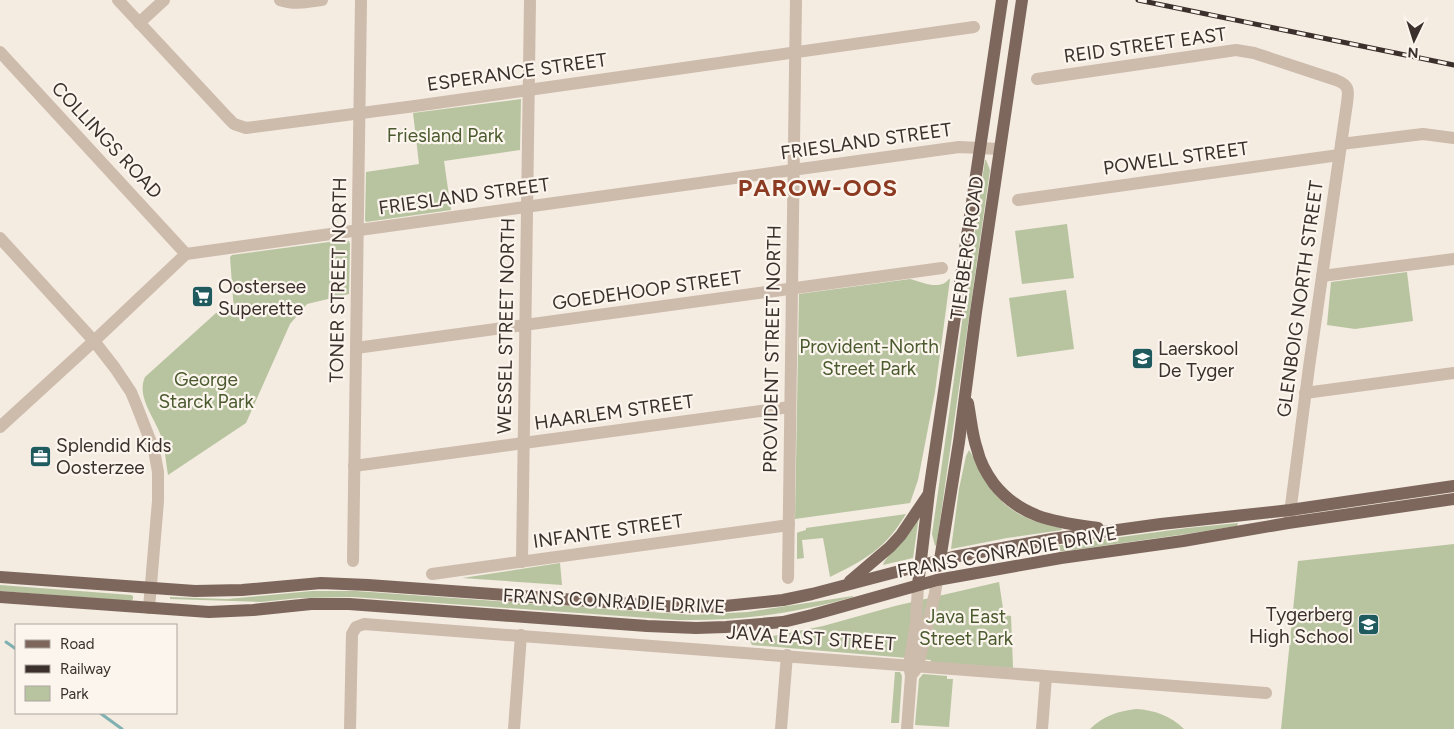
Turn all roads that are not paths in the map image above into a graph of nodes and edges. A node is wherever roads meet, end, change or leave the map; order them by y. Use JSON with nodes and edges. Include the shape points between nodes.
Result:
{"nodes":[{"id":1,"x":118,"y":0,"type":"edge"},
{"id":2,"x":164,"y":0,"type":"edge"},
{"id":3,"x":280,"y":0,"type":"edge"},
{"id":4,"x":322,"y":0,"type":"edge"},
{"id":5,"x":361,"y":0,"type":"edge"},
{"id":6,"x":530,"y":0,"type":"edge"},
{"id":7,"x":796,"y":0,"type":"edge"},
{"id":8,"x":1002,"y":0,"type":"edge"},
{"id":9,"x":1022,"y":0,"type":"edge"},
{"id":10,"x":139,"y":23,"type":"junction"},
{"id":11,"x":974,"y":27,"type":"dead end"},
{"id":12,"x":0,"y":52,"type":"edge"},
{"id":13,"x":795,"y":52,"type":"junction"},
{"id":14,"x":1037,"y":79,"type":"dead end"},
{"id":15,"x":1343,"y":83,"type":"joint"},
{"id":16,"x":529,"y":90,"type":"junction"},
{"id":17,"x":360,"y":113,"type":"junction"},
{"id":18,"x":1454,"y":138,"type":"edge"},
{"id":19,"x":981,"y":143,"type":"junction"},
{"id":20,"x":1001,"y":144,"type":"junction"},
{"id":21,"x":1340,"y":150,"type":"junction"},
{"id":22,"x":794,"y":170,"type":"junction"},
{"id":23,"x":1018,"y":200,"type":"dead end"},
{"id":24,"x":527,"y":207,"type":"junction"},
{"id":25,"x":358,"y":230,"type":"junction"},
{"id":26,"x":0,"y":238,"type":"edge"},
{"id":27,"x":186,"y":254,"type":"junction"},
{"id":28,"x":1454,"y":259,"type":"edge"},
{"id":29,"x":942,"y":268,"type":"dead end"},
{"id":30,"x":1322,"y":276,"type":"junction"},
{"id":31,"x":793,"y":288,"type":"junction"},
{"id":32,"x":526,"y":325,"type":"junction"},
{"id":33,"x":94,"y":341,"type":"junction"},
{"id":34,"x":356,"y":348,"type":"junction"},
{"id":35,"x":1454,"y":373,"type":"edge"},
{"id":36,"x":966,"y":386,"type":"junction"},
{"id":37,"x":1305,"y":393,"type":"junction"},
{"id":38,"x":790,"y":407,"type":"junction"},
{"id":39,"x":0,"y":427,"type":"edge"},
{"id":40,"x":523,"y":444,"type":"junction"},
{"id":41,"x":354,"y":466,"type":"junction"},
{"id":42,"x":1454,"y":486,"type":"edge"},
{"id":43,"x":929,"y":492,"type":"junction"},
{"id":44,"x":1454,"y":499,"type":"edge"},
{"id":45,"x":1289,"y":516,"type":"junction"},
{"id":46,"x":789,"y":525,"type":"junction"},
{"id":47,"x":1113,"y":530,"type":"junction"},
{"id":48,"x":940,"y":560,"type":"junction"},
{"id":49,"x":353,"y":561,"type":"dead end"},
{"id":50,"x":522,"y":562,"type":"junction"},
{"id":51,"x":922,"y":564,"type":"junction"},
{"id":52,"x":432,"y":574,"type":"dead end"},
{"id":53,"x":0,"y":577,"type":"edge"},
{"id":54,"x":788,"y":578,"type":"dead end"},
{"id":55,"x":937,"y":580,"type":"junction"},
{"id":56,"x":918,"y":585,"type":"junction"},
{"id":57,"x":844,"y":586,"type":"junction"},
{"id":58,"x":150,"y":588,"type":"junction"},
{"id":59,"x":0,"y":597,"type":"edge"},
{"id":60,"x":149,"y":608,"type":"junction"},
{"id":61,"x":521,"y":635,"type":"junction"},
{"id":62,"x":786,"y":655,"type":"junction"},
{"id":63,"x":913,"y":669,"type":"junction"},
{"id":64,"x":1046,"y":677,"type":"junction"},
{"id":65,"x":1266,"y":693,"type":"dead end"},
{"id":66,"x":350,"y":729,"type":"edge"},
{"id":67,"x":514,"y":729,"type":"edge"},
{"id":68,"x":781,"y":729,"type":"edge"},
{"id":69,"x":907,"y":729,"type":"edge"},
{"id":70,"x":1042,"y":729,"type":"edge"}],
"edges":[{"from":1,"to":10,"type":"street","name":"ESPERANCE STREET"},
{"from":2,"to":10,"type":"street"},
{"from":3,"to":4,"type":"street","via":[[297,3]]},
{"from":5,"to":17,"type":"street","name":"TONER STREET NORTH"},
{"from":6,"to":16,"type":"street","name":"WESSEL STREET NORTH"},
{"from":7,"to":13,"type":"street","name":"PROVIDENT STREET NORTH"},
{"from":8,"to":19,"type":"main road","name":"TIERBERG ROAD"},
{"from":9,"to":20,"type":"main road","name":"TIERBERG ROAD"},
{"from":10,"to":17,"type":"street","name":"ESPERANCE STREET","via":[[239,127]]},
{"from":11,"to":13,"type":"street","name":"ESPERANCE STREET"},
{"from":12,"to":27,"type":"street","name":"COLLINGS ROAD"},
{"from":13,"to":16,"type":"street","name":"ESPERANCE STREET"},
{"from":13,"to":22,"type":"street","name":"PROVIDENT STREET NORTH"},
{"from":14,"to":15,"type":"street","name":"REID STREET EAST","via":[[1236,50]]},
{"from":15,"to":21,"type":"street","name":"GLENBOIG NORTH STREET","via":[[1348,93]]},
{"from":16,"to":17,"type":"street","name":"ESPERANCE STREET"},
{"from":16,"to":24,"type":"street","name":"WESSEL STREET NORTH"},
{"from":17,"to":25,"type":"street","name":"TONER STREET NORTH"},
{"from":18,"to":21,"type":"street","name":"POWELL STREET","via":[[1410,135]]},
{"from":19,"to":20,"type":"street","name":"FRIESLAND STREET"},
{"from":19,"to":22,"type":"street","name":"FRIESLAND STREET"},
{"from":19,"to":43,"type":"main road","name":"TIERBERG ROAD"},
{"from":20,"to":36,"type":"main road","name":"TIERBERG ROAD"},
{"from":21,"to":23,"type":"street","name":"POWELL STREET"},
{"from":21,"to":30,"type":"street","name":"GLENBOIG NORTH STREET"},
{"from":22,"to":24,"type":"street","name":"FRIESLAND STREET"},
{"from":22,"to":31,"type":"street","name":"PROVIDENT STREET NORTH"},
{"from":24,"to":25,"type":"street","name":"FRIESLAND STREET"},
{"from":24,"to":32,"type":"street","name":"WESSEL STREET NORTH"},
{"from":25,"to":27,"type":"street","name":"FRIESLAND STREET"},
{"from":25,"to":34,"type":"street","name":"TONER STREET NORTH"},
{"from":26,"to":33,"type":"street"},
{"from":27,"to":33,"type":"street"},
{"from":28,"to":30,"type":"street"},
{"from":29,"to":31,"type":"street","name":"GOEDEHOOP STREET"},
{"from":30,"to":37,"type":"street","name":"GLENBOIG NORTH STREET"},
{"from":31,"to":32,"type":"street","name":"GOEDEHOOP STREET"},
{"from":31,"to":38,"type":"street","name":"PROVIDENT STREET NORTH"},
{"from":32,"to":34,"type":"street","name":"GOEDEHOOP STREET"},
{"from":32,"to":40,"type":"street","name":"WESSEL STREET NORTH"},
{"from":33,"to":39,"type":"street"},
{"from":33,"to":58,"type":"street","via":[[131,392],[154,450],[158,501]]},
{"from":34,"to":41,"type":"street","name":"TONER STREET NORTH"},
{"from":35,"to":37,"type":"street"},
{"from":36,"to":47,"type":"main road","via":[[977,452],[1003,494],[1023,510],[1043,518]]},
{"from":36,"to":48,"type":"main road","name":"TIERBERG ROAD"},
{"from":37,"to":45,"type":"street","name":"GLENBOIG NORTH STREET"},
{"from":38,"to":40,"type":"street","name":"HAARLEM STREET"},
{"from":38,"to":46,"type":"street","name":"PROVIDENT STREET NORTH"},
{"from":40,"to":41,"type":"street","name":"HAARLEM STREET"},
{"from":40,"to":50,"type":"street","name":"WESSEL STREET NORTH"},
{"from":41,"to":49,"type":"street","name":"TONER STREET NORTH"},
{"from":42,"to":45,"type":"main road","name":"FRANS CONRADIE DRIVE"},
{"from":43,"to":51,"type":"main road","name":"TIERBERG ROAD"},
{"from":43,"to":57,"type":"main road","via":[[901,535]]},
{"from":44,"to":45,"type":"main road","name":"FRANS CONRADIE DRIVE"},
{"from":45,"to":47,"type":"main road","name":"FRANS CONRADIE DRIVE"},
{"from":45,"to":55,"type":"main road","name":"FRANS CONRADIE DRIVE","via":[[1183,541]]},
{"from":46,"to":50,"type":"street","name":"INFANTE STREET"},
{"from":46,"to":54,"type":"street","name":"PROVIDENT STREET NORTH"},
{"from":47,"to":48,"type":"main road","name":"FRANS CONRADIE DRIVE","via":[[1052,538]]},
{"from":48,"to":51,"type":"main road","name":"FRANS CONRADIE DRIVE"},
{"from":48,"to":55,"type":"main road","name":"TIERBERG ROAD"},
{"from":50,"to":52,"type":"street","name":"INFANTE STREET"},
{"from":51,"to":56,"type":"main road","name":"TIERBERG ROAD"},
{"from":51,"to":57,"type":"main road","name":"FRANS CONRADIE DRIVE"},
{"from":53,"to":58,"type":"main road","name":"FRANS CONRADIE DRIVE"},
{"from":55,"to":56,"type":"main road","name":"FRANS CONRADIE DRIVE"},
{"from":55,"to":63,"type":"street","name":"TIERBERG ROAD"},
{"from":56,"to":60,"type":"main road","name":"FRANS CONRADIE DRIVE","via":[[783,622],[696,628],[349,604],[209,612]]},
{"from":56,"to":63,"type":"street","name":"TIERBERG ROAD"},
{"from":57,"to":58,"type":"main road","name":"FRANS CONRADIE DRIVE","via":[[783,600],[704,607],[321,583],[195,592]]},
{"from":58,"to":60,"type":"street"},
{"from":59,"to":60,"type":"main road","name":"FRANS CONRADIE DRIVE"},
{"from":61,"to":62,"type":"street","name":"JAVA EAST STREET"},
{"from":61,"to":66,"type":"street","name":"JAVA EAST STREET","via":[[360,624],[352,634]]},
{"from":61,"to":67,"type":"street"},
{"from":62,"to":63,"type":"street","name":"JAVA EAST STREET"},
{"from":62,"to":68,"type":"street"},
{"from":63,"to":64,"type":"street","name":"JAVA EAST STREET"},
{"from":63,"to":69,"type":"street","name":"TIERBERG ROAD"},
{"from":64,"to":65,"type":"street","name":"JAVA EAST STREET"},
{"from":64,"to":70,"type":"street"}]}
